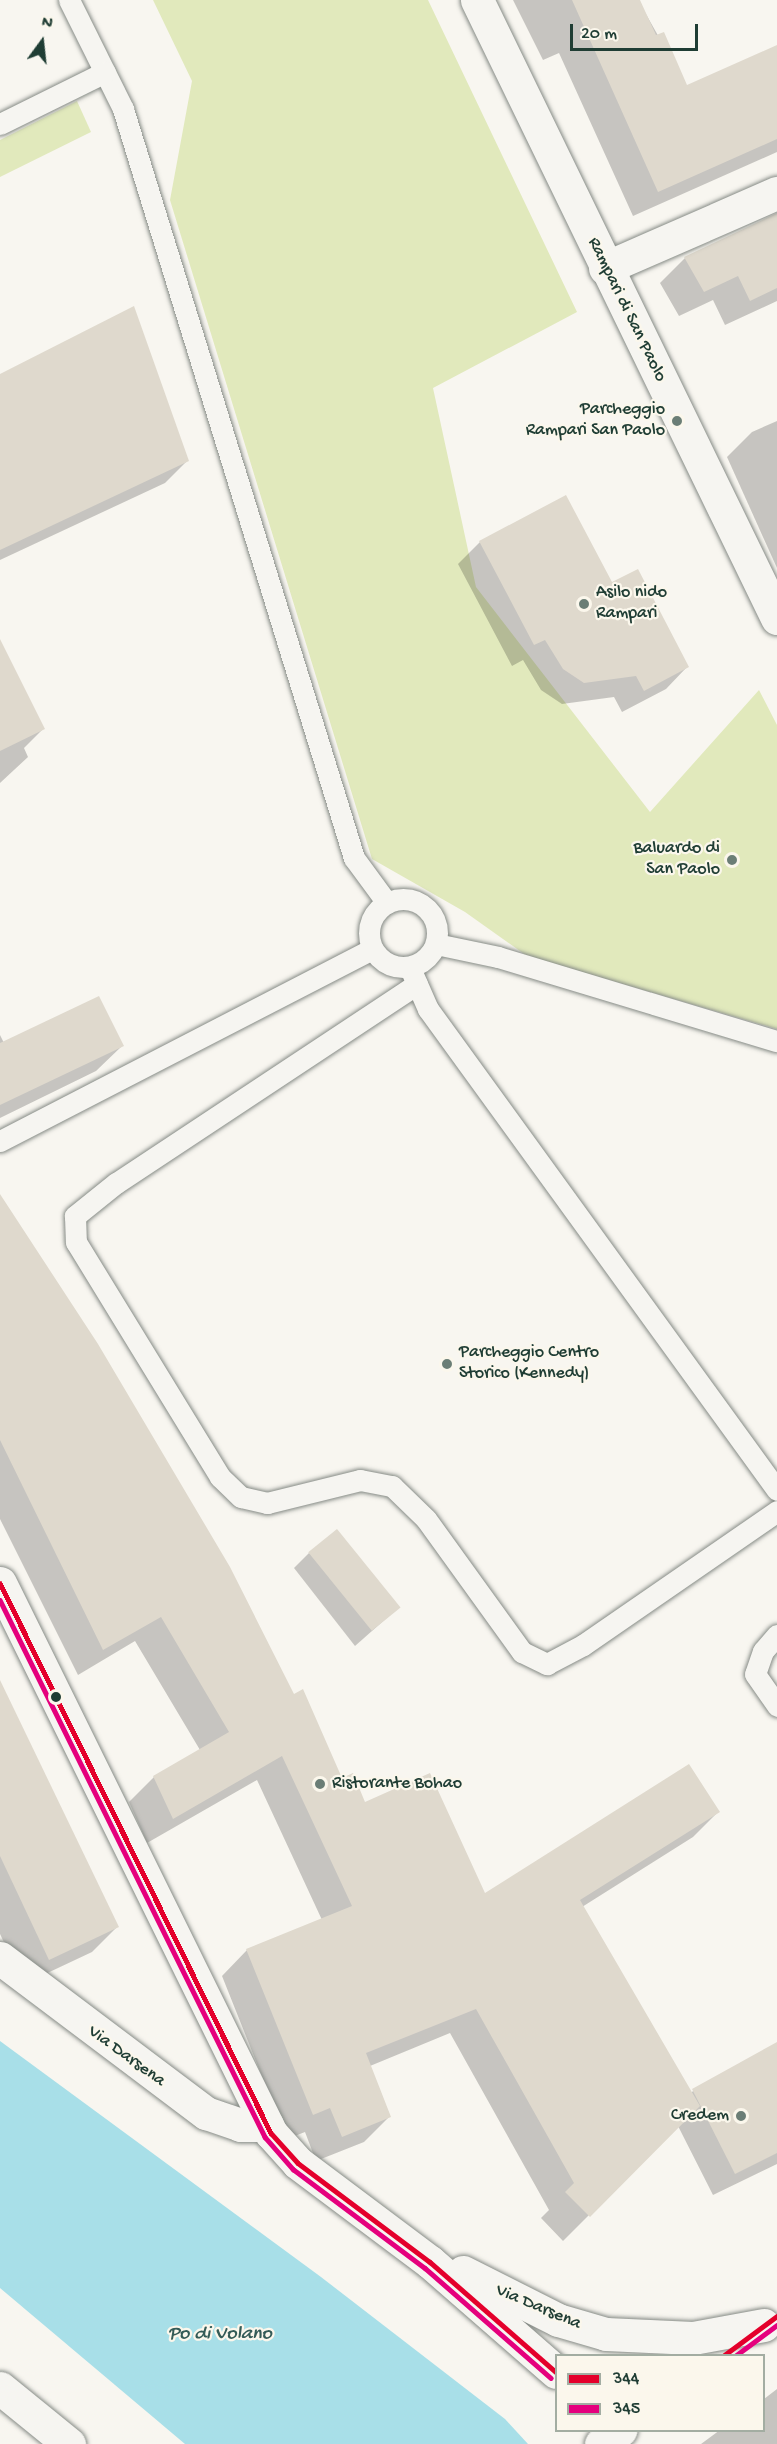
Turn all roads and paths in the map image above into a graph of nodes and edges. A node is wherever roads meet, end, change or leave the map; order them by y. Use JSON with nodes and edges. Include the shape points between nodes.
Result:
{"nodes":[{"id":1,"x":69,"y":0,"type":"edge"},
{"id":2,"x":477,"y":0,"type":"edge"},
{"id":3,"x":105,"y":72,"type":"junction"},
{"id":4,"x":0,"y":124,"type":"edge"},
{"id":5,"x":777,"y":193,"type":"edge"},
{"id":6,"x":605,"y":268,"type":"junction"},
{"id":7,"x":774,"y":604,"type":"edge"},
{"id":8,"x":387,"y":903,"type":"junction"},
{"id":9,"x":436,"y":945,"type":"junction"},
{"id":10,"x":372,"y":949,"type":"junction"},
{"id":11,"x":414,"y":976,"type":"junction"},
{"id":12,"x":777,"y":1041,"type":"edge"},
{"id":13,"x":0,"y":1141,"type":"edge"},
{"id":14,"x":776,"y":1486,"type":"edge"},
{"id":15,"x":777,"y":1511,"type":"edge"},
{"id":16,"x":0,"y":1582,"type":"edge"},
{"id":17,"x":777,"y":1635,"type":"edge"},
{"id":18,"x":777,"y":1706,"type":"edge"},
{"id":19,"x":0,"y":1958,"type":"edge"},
{"id":20,"x":267,"y":2126,"type":"junction"},
{"id":21,"x":366,"y":2214,"type":"junction"},
{"id":22,"x":770,"y":2320,"type":"edge"},
{"id":23,"x":723,"y":2354,"type":"edge"},
{"id":24,"x":555,"y":2371,"type":"edge"},
{"id":25,"x":0,"y":2388,"type":"edge"},
{"id":26,"x":69,"y":2444,"type":"edge"}],
"edges":[{"from":1,"to":3,"type":"lane"},
{"from":2,"to":6,"type":"main road","name":"Rampari di San Paolo"},
{"from":3,"to":4,"type":"lane"},
{"from":3,"to":8,"type":"lane","via":[[126,121],[354,858]]},
{"from":5,"to":6,"type":"main road"},
{"from":6,"to":7,"type":"main road","name":"Rampari di San Paolo"},
{"from":8,"to":9,"type":"lane","via":[[398,899],[422,905],[438,928]]},
{"from":8,"to":10,"type":"lane","via":[[372,918]]},
{"from":9,"to":11,"type":"lane"},
{"from":9,"to":12,"type":"lane","via":[[498,957]]},
{"from":10,"to":11,"type":"lane","via":[[384,962]]},
{"from":10,"to":13,"type":"lane"},
{"from":11,"to":14,"type":"lane","via":[[428,1009]]},
{"from":11,"to":15,"type":"lane","via":[[83,1207],[72,1228],[230,1490],[267,1503],[360,1480],[392,1486],[414,1504],[522,1652],[547,1664],[583,1645]]},
{"from":16,"to":20,"type":"main road","name":"Via Darsena"},
{"from":17,"to":18,"type":"lane","via":[[763,1651],[755,1674]]},
{"from":19,"to":20,"type":"main road","name":"Via Darsena","via":[[206,2114],[241,2125]]},
{"from":20,"to":21,"type":"main road","name":"Via Darsena","via":[[298,2163]]},
{"from":21,"to":22,"type":"main road","name":"Via Darsena","via":[[488,2286],[558,2320],[606,2334],[693,2338]]},
{"from":21,"to":24,"type":"main road","name":"Via Darsena"},
{"from":22,"to":23,"type":"main road"},
{"from":25,"to":26,"type":"main road"}]}
